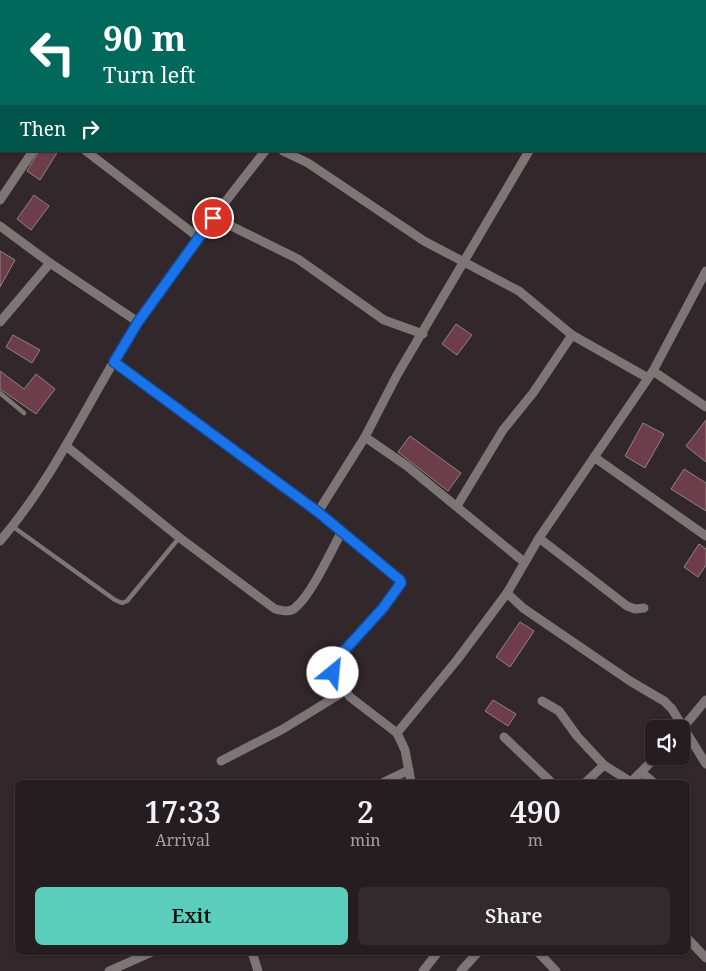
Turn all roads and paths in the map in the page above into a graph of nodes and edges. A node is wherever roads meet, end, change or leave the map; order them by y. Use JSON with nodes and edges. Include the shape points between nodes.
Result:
{"nodes":[{"id":1,"x":32,"y":152,"type":"edge"},
{"id":2,"x":87,"y":152,"type":"edge"},
{"id":3,"x":264,"y":152,"type":"edge"},
{"id":4,"x":285,"y":152,"type":"edge"},
{"id":5,"x":528,"y":152,"type":"edge"},
{"id":6,"x":0,"y":200,"type":"edge"},
{"id":7,"x":213,"y":218,"type":"junction"},
{"id":8,"x":0,"y":226,"type":"edge"},
{"id":9,"x":198,"y":237,"type":"junction"},
{"id":10,"x":465,"y":261,"type":"junction"},
{"id":11,"x":50,"y":263,"type":"junction"},
{"id":12,"x":706,"y":271,"type":"edge"},
{"id":13,"x":0,"y":322,"type":"edge"},
{"id":14,"x":138,"y":322,"type":"junction"},
{"id":15,"x":423,"y":334,"type":"junction"},
{"id":16,"x":572,"y":335,"type":"junction"},
{"id":17,"x":114,"y":362,"type":"junction"},
{"id":18,"x":650,"y":374,"type":"junction"},
{"id":19,"x":0,"y":393,"type":"edge"},
{"id":20,"x":706,"y":407,"type":"edge"},
{"id":21,"x":24,"y":413,"type":"dead end"},
{"id":22,"x":364,"y":437,"type":"junction"},
{"id":23,"x":66,"y":446,"type":"junction"},
{"id":24,"x":594,"y":457,"type":"junction"},
{"id":25,"x":456,"y":506,"type":"junction"},
{"id":26,"x":318,"y":512,"type":"junction"},
{"id":27,"x":12,"y":526,"type":"junction"},
{"id":28,"x":341,"y":533,"type":"junction"},
{"id":29,"x":706,"y":536,"type":"edge"},
{"id":30,"x":180,"y":538,"type":"junction"},
{"id":31,"x":539,"y":538,"type":"junction"},
{"id":32,"x":0,"y":541,"type":"edge"},
{"id":33,"x":524,"y":562,"type":"junction"},
{"id":34,"x":508,"y":593,"type":"junction"},
{"id":35,"x":644,"y":608,"type":"dead end"},
{"id":36,"x":346,"y":691,"type":"junction"},
{"id":37,"x":706,"y":700,"type":"edge"},
{"id":38,"x":542,"y":701,"type":"dead end"},
{"id":39,"x":677,"y":720,"type":"edge"},
{"id":40,"x":690,"y":720,"type":"edge"},
{"id":41,"x":397,"y":733,"type":"junction"},
{"id":42,"x":504,"y":737,"type":"dead end"},
{"id":43,"x":690,"y":741,"type":"edge"},
{"id":44,"x":221,"y":761,"type":"dead end"},
{"id":45,"x":706,"y":764,"type":"edge"},
{"id":46,"x":604,"y":765,"type":"junction"},
{"id":47,"x":649,"y":765,"type":"edge"},
{"id":48,"x":409,"y":770,"type":"junction"},
{"id":49,"x":642,"y":773,"type":"junction"},
{"id":50,"x":388,"y":780,"type":"edge"},
{"id":51,"x":411,"y":780,"type":"edge"},
{"id":52,"x":549,"y":780,"type":"edge"},
{"id":53,"x":588,"y":780,"type":"edge"},
{"id":54,"x":628,"y":780,"type":"edge"},
{"id":55,"x":633,"y":780,"type":"edge"},
{"id":56,"x":651,"y":780,"type":"edge"},
{"id":57,"x":690,"y":941,"type":"edge"},
{"id":58,"x":145,"y":955,"type":"edge"},
{"id":59,"x":253,"y":955,"type":"edge"},
{"id":60,"x":436,"y":955,"type":"edge"},
{"id":61,"x":475,"y":955,"type":"edge"},
{"id":62,"x":541,"y":955,"type":"edge"},
{"id":63,"x":706,"y":958,"type":"edge"},
{"id":64,"x":109,"y":971,"type":"edge"},
{"id":65,"x":258,"y":971,"type":"edge"},
{"id":66,"x":423,"y":971,"type":"edge"},
{"id":67,"x":461,"y":971,"type":"edge"},
{"id":68,"x":556,"y":971,"type":"edge"}],
"edges":[{"from":1,"to":6,"type":"street"},
{"from":2,"to":9,"type":"street"},
{"from":3,"to":7,"type":"street"},
{"from":4,"to":10,"type":"street","via":[[424,240]]},
{"from":5,"to":10,"type":"street"},
{"from":7,"to":9,"type":"street"},
{"from":7,"to":15,"type":"street","via":[[298,259],[384,320]]},
{"from":8,"to":11,"type":"street"},
{"from":9,"to":14,"type":"street"},
{"from":10,"to":15,"type":"street"},
{"from":10,"to":16,"type":"street","via":[[519,291]]},
{"from":11,"to":13,"type":"street"},
{"from":11,"to":14,"type":"street"},
{"from":12,"to":18,"type":"street"},
{"from":14,"to":17,"type":"street"},
{"from":15,"to":22,"type":"street"},
{"from":16,"to":18,"type":"street"},
{"from":16,"to":25,"type":"street","via":[[533,393],[503,430]]},
{"from":17,"to":23,"type":"street"},
{"from":17,"to":26,"type":"street"},
{"from":18,"to":20,"type":"street"},
{"from":18,"to":24,"type":"street"},
{"from":19,"to":21,"type":"lane"},
{"from":22,"to":25,"type":"street","via":[[407,466]]},
{"from":22,"to":26,"type":"street"},
{"from":23,"to":27,"type":"street"},
{"from":23,"to":30,"type":"street"},
{"from":24,"to":29,"type":"street"},
{"from":24,"to":31,"type":"street"},
{"from":25,"to":33,"type":"street"},
{"from":26,"to":28,"type":"street"},
{"from":27,"to":30,"type":"lane","via":[[122,603]]},
{"from":27,"to":32,"type":"street"},
{"from":28,"to":30,"type":"street","via":[[297,607],[286,612],[276,609]]},
{"from":28,"to":36,"type":"street","via":[[401,582],[383,608],[334,662],[333,673]]},
{"from":31,"to":33,"type":"street"},
{"from":31,"to":35,"type":"street","via":[[627,606]]},
{"from":33,"to":34,"type":"street"},
{"from":34,"to":39,"type":"street","via":[[523,608],[630,682],[664,700]]},
{"from":34,"to":41,"type":"street"},
{"from":36,"to":41,"type":"street","via":[[367,712]]},
{"from":36,"to":44,"type":"street"},
{"from":37,"to":40,"type":"street"},
{"from":38,"to":46,"type":"street","via":[[559,711]]},
{"from":41,"to":48,"type":"street"},
{"from":42,"to":52,"type":"street"},
{"from":43,"to":45,"type":"street"},
{"from":46,"to":53,"type":"street"},
{"from":46,"to":54,"type":"street"},
{"from":47,"to":49,"type":"street"},
{"from":48,"to":50,"type":"street"},
{"from":48,"to":51,"type":"street"},
{"from":49,"to":55,"type":"street"},
{"from":49,"to":56,"type":"street"},
{"from":57,"to":63,"type":"street"},
{"from":58,"to":64,"type":"street"},
{"from":59,"to":65,"type":"street"},
{"from":60,"to":66,"type":"street"},
{"from":61,"to":67,"type":"street"},
{"from":62,"to":68,"type":"street"}]}
